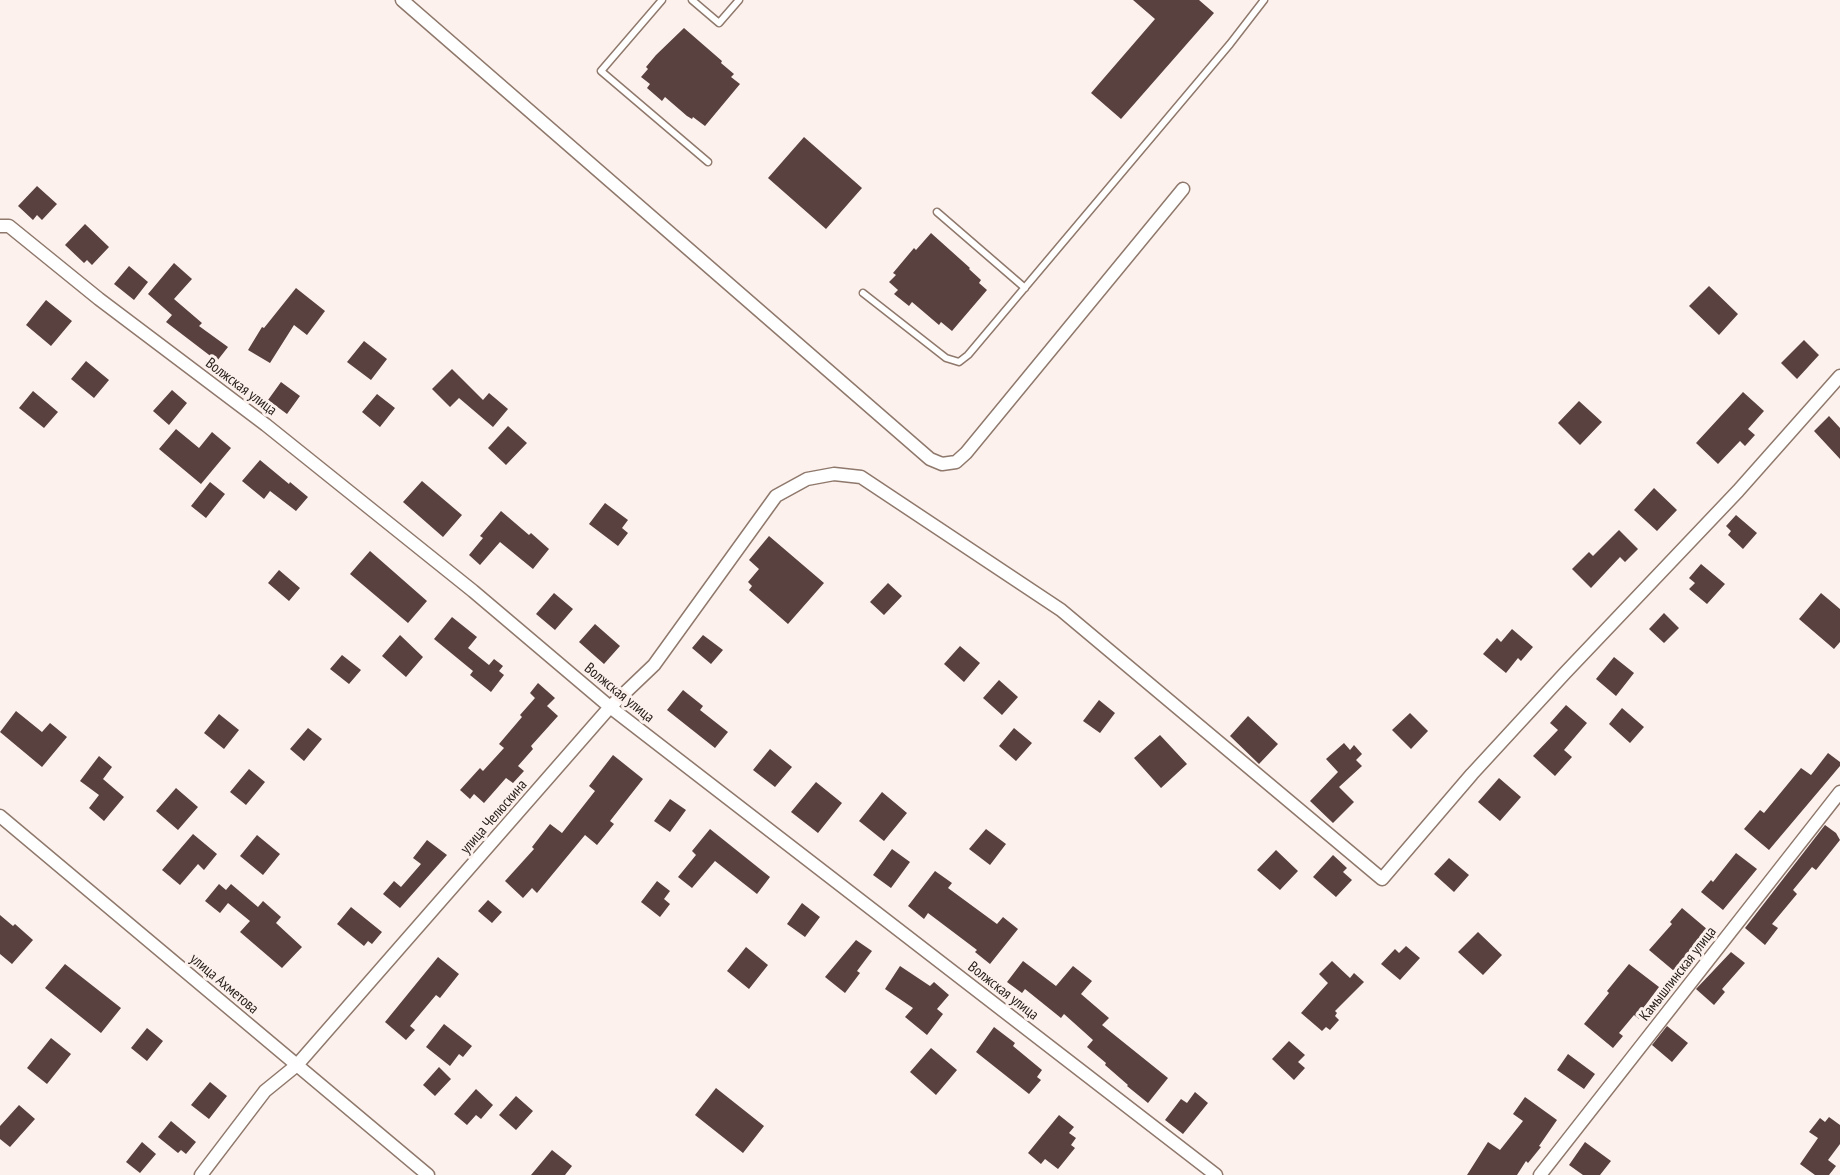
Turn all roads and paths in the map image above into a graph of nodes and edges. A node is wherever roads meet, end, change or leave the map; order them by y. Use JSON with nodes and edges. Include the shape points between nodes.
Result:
{"nodes":[{"id":1,"x":402,"y":0,"type":"edge"},
{"id":2,"x":662,"y":0,"type":"edge"},
{"id":3,"x":692,"y":0,"type":"edge"},
{"id":4,"x":739,"y":0,"type":"edge"},
{"id":5,"x":1264,"y":0,"type":"edge"},
{"id":6,"x":708,"y":162,"type":"dead end"},
{"id":7,"x":1183,"y":189,"type":"dead end"},
{"id":8,"x":937,"y":212,"type":"dead end"},
{"id":9,"x":5,"y":226,"type":"edge"},
{"id":10,"x":1025,"y":288,"type":"junction"},
{"id":11,"x":862,"y":293,"type":"dead end"},
{"id":12,"x":1840,"y":376,"type":"edge"},
{"id":13,"x":610,"y":706,"type":"junction"},
{"id":14,"x":1840,"y":792,"type":"edge"},
{"id":15,"x":0,"y":816,"type":"edge"},
{"id":16,"x":297,"y":1065,"type":"junction"},
{"id":17,"x":201,"y":1175,"type":"edge"},
{"id":18,"x":428,"y":1175,"type":"edge"},
{"id":19,"x":1216,"y":1175,"type":"edge"},
{"id":20,"x":1540,"y":1175,"type":"edge"}],
"edges":[{"from":1,"to":7,"type":"street","via":[[930,459],[942,464],[956,462],[966,453]]},
{"from":2,"to":6,"type":"lane","via":[[601,71]]},
{"from":3,"to":4,"type":"lane","via":[[719,23]]},
{"from":5,"to":10,"type":"lane"},
{"from":8,"to":10,"type":"lane"},
{"from":9,"to":13,"type":"street","name":"Волжская улица","via":[[266,425]]},
{"from":10,"to":11,"type":"lane","via":[[959,362],[946,358]]},
{"from":12,"to":13,"type":"street","name":"улица Челюскина","via":[[1738,491],[1472,774],[1382,879],[1062,610],[861,477],[834,474],[807,479],[776,496],[654,665]]},
{"from":13,"to":16,"type":"street","name":"улица Челюскина"},
{"from":13,"to":19,"type":"street","name":"Волжская улица"},
{"from":14,"to":20,"type":"street","name":"Камышлинская улица"},
{"from":15,"to":16,"type":"street","name":"улица Ахметова"},
{"from":16,"to":17,"type":"street","name":"улица Челюскина","via":[[265,1091]]},
{"from":16,"to":18,"type":"street","name":"улица Ахметова"}]}
